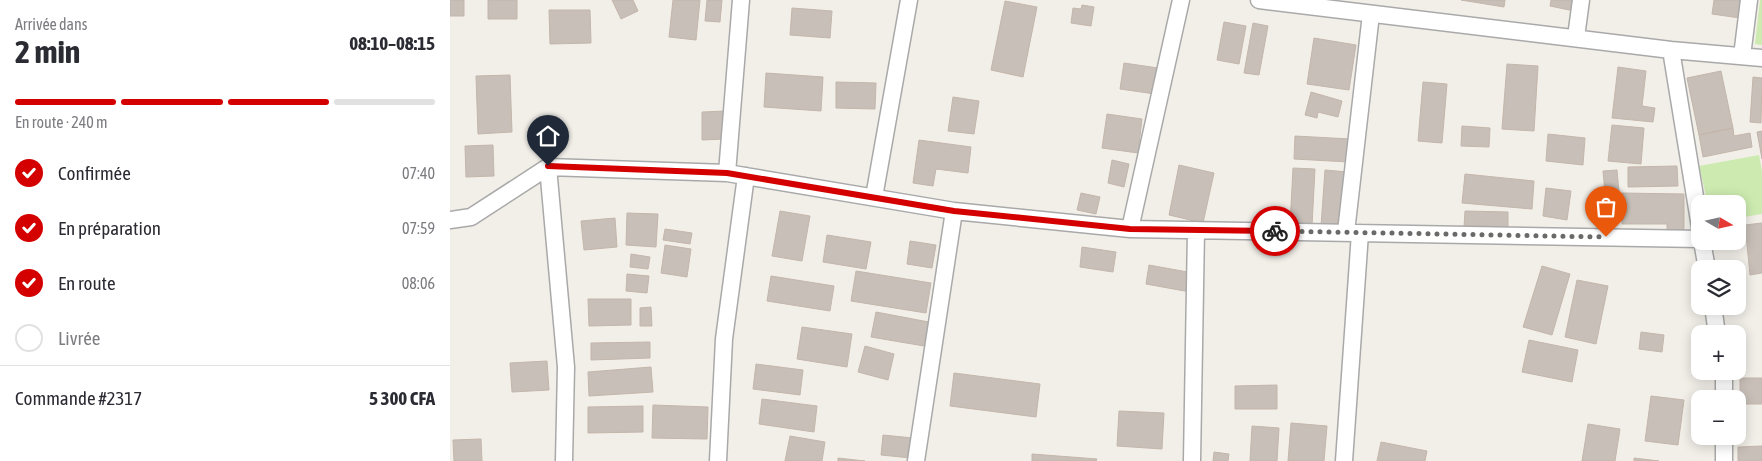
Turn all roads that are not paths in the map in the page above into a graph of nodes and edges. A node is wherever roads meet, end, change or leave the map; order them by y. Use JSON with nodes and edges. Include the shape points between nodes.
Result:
{"nodes":[{"id":1,"x":741,"y":0,"type":"edge"},
{"id":2,"x":909,"y":0,"type":"edge"},
{"id":3,"x":1181,"y":0,"type":"edge"},
{"id":4,"x":1259,"y":0,"type":"edge"},
{"id":5,"x":1581,"y":0,"type":"edge"},
{"id":6,"x":1749,"y":0,"type":"edge"},
{"id":7,"x":1370,"y":14,"type":"junction"},
{"id":8,"x":1576,"y":37,"type":"junction"},
{"id":9,"x":1671,"y":50,"type":"junction"},
{"id":10,"x":1742,"y":56,"type":"junction"},
{"id":11,"x":1762,"y":58,"type":"edge"},
{"id":12,"x":548,"y":166,"type":"junction"},
{"id":13,"x":727,"y":173,"type":"junction"},
{"id":14,"x":746,"y":176,"type":"junction"},
{"id":15,"x":1695,"y":195,"type":"edge"},
{"id":16,"x":874,"y":197,"type":"junction"},
{"id":17,"x":954,"y":211,"type":"junction"},
{"id":18,"x":450,"y":220,"type":"edge"},
{"id":19,"x":1130,"y":229,"type":"junction"},
{"id":20,"x":1196,"y":230,"type":"junction"},
{"id":21,"x":1353,"y":233,"type":"junction"},
{"id":22,"x":1691,"y":240,"type":"edge"},
{"id":23,"x":1724,"y":445,"type":"edge"},
{"id":24,"x":564,"y":461,"type":"edge"},
{"id":25,"x":718,"y":461,"type":"edge"},
{"id":26,"x":916,"y":461,"type":"edge"},
{"id":27,"x":1192,"y":461,"type":"edge"},
{"id":28,"x":1344,"y":461,"type":"edge"},
{"id":29,"x":1724,"y":461,"type":"edge"}],
"edges":[{"from":1,"to":13,"type":"street"},
{"from":2,"to":16,"type":"street"},
{"from":3,"to":19,"type":"street"},
{"from":4,"to":7,"type":"street"},
{"from":5,"to":8,"type":"street"},
{"from":6,"to":10,"type":"street"},
{"from":7,"to":8,"type":"street"},
{"from":7,"to":21,"type":"street"},
{"from":8,"to":9,"type":"street"},
{"from":9,"to":10,"type":"street"},
{"from":9,"to":15,"type":"street"},
{"from":10,"to":11,"type":"street"},
{"from":12,"to":13,"type":"street"},
{"from":12,"to":18,"type":"street","via":[[471,217]]},
{"from":12,"to":24,"type":"street","via":[[566,366]]},
{"from":13,"to":14,"type":"street"},
{"from":14,"to":16,"type":"street"},
{"from":14,"to":25,"type":"street","via":[[724,339]]},
{"from":16,"to":17,"type":"street"},
{"from":17,"to":19,"type":"street"},
{"from":17,"to":26,"type":"street"},
{"from":19,"to":20,"type":"street"},
{"from":20,"to":21,"type":"street"},
{"from":20,"to":27,"type":"street"},
{"from":21,"to":22,"type":"street"},
{"from":21,"to":28,"type":"street"},
{"from":23,"to":29,"type":"street"}]}
